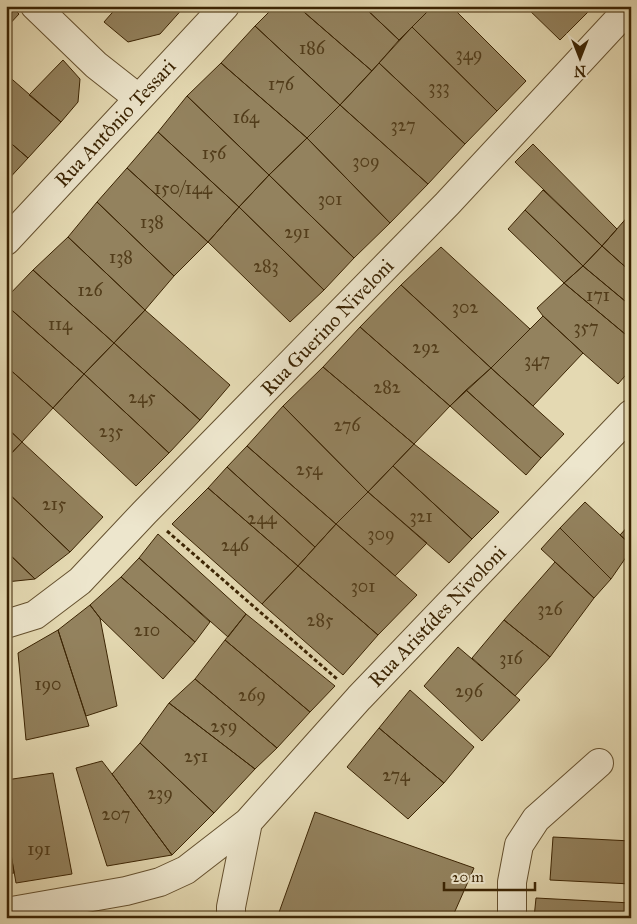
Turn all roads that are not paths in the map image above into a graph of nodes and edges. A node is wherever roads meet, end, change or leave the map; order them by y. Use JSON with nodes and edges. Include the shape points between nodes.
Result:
{"nodes":[{"id":1,"x":35,"y":6,"type":"edge"},
{"id":2,"x":225,"y":6,"type":"edge"},
{"id":3,"x":630,"y":6,"type":"edge"},
{"id":4,"x":138,"y":98,"type":"junction"},
{"id":5,"x":6,"y":241,"type":"edge"},
{"id":6,"x":631,"y":414,"type":"edge"},
{"id":7,"x":6,"y":624,"type":"edge"},
{"id":8,"x":599,"y":763,"type":"dead end"},
{"id":9,"x":248,"y":822,"type":"junction"},
{"id":10,"x":11,"y":911,"type":"edge"},
{"id":11,"x":73,"y":918,"type":"edge"},
{"id":12,"x":231,"y":918,"type":"edge"},
{"id":13,"x":512,"y":918,"type":"edge"}],
"edges":[{"from":1,"to":4,"type":"street","via":[[96,65]]},
{"from":2,"to":4,"type":"street","name":"Rua Antônio Tessari"},
{"from":3,"to":7,"type":"street","name":"Rua Guerino Niveloni","via":[[447,204],[80,581],[35,615]]},
{"from":4,"to":5,"type":"street","name":"Rua Antônio Tessari"},
{"from":6,"to":9,"type":"street","name":"Rua Aristídes Nivoloni","via":[[359,698]]},
{"from":8,"to":13,"type":"street","via":[[536,819],[519,845],[512,882]]},
{"from":9,"to":10,"type":"street","name":"Rua Aristídes Nivoloni","via":[[186,870],[160,882]]},
{"from":9,"to":12,"type":"street"},
{"from":10,"to":11,"type":"street"}]}
